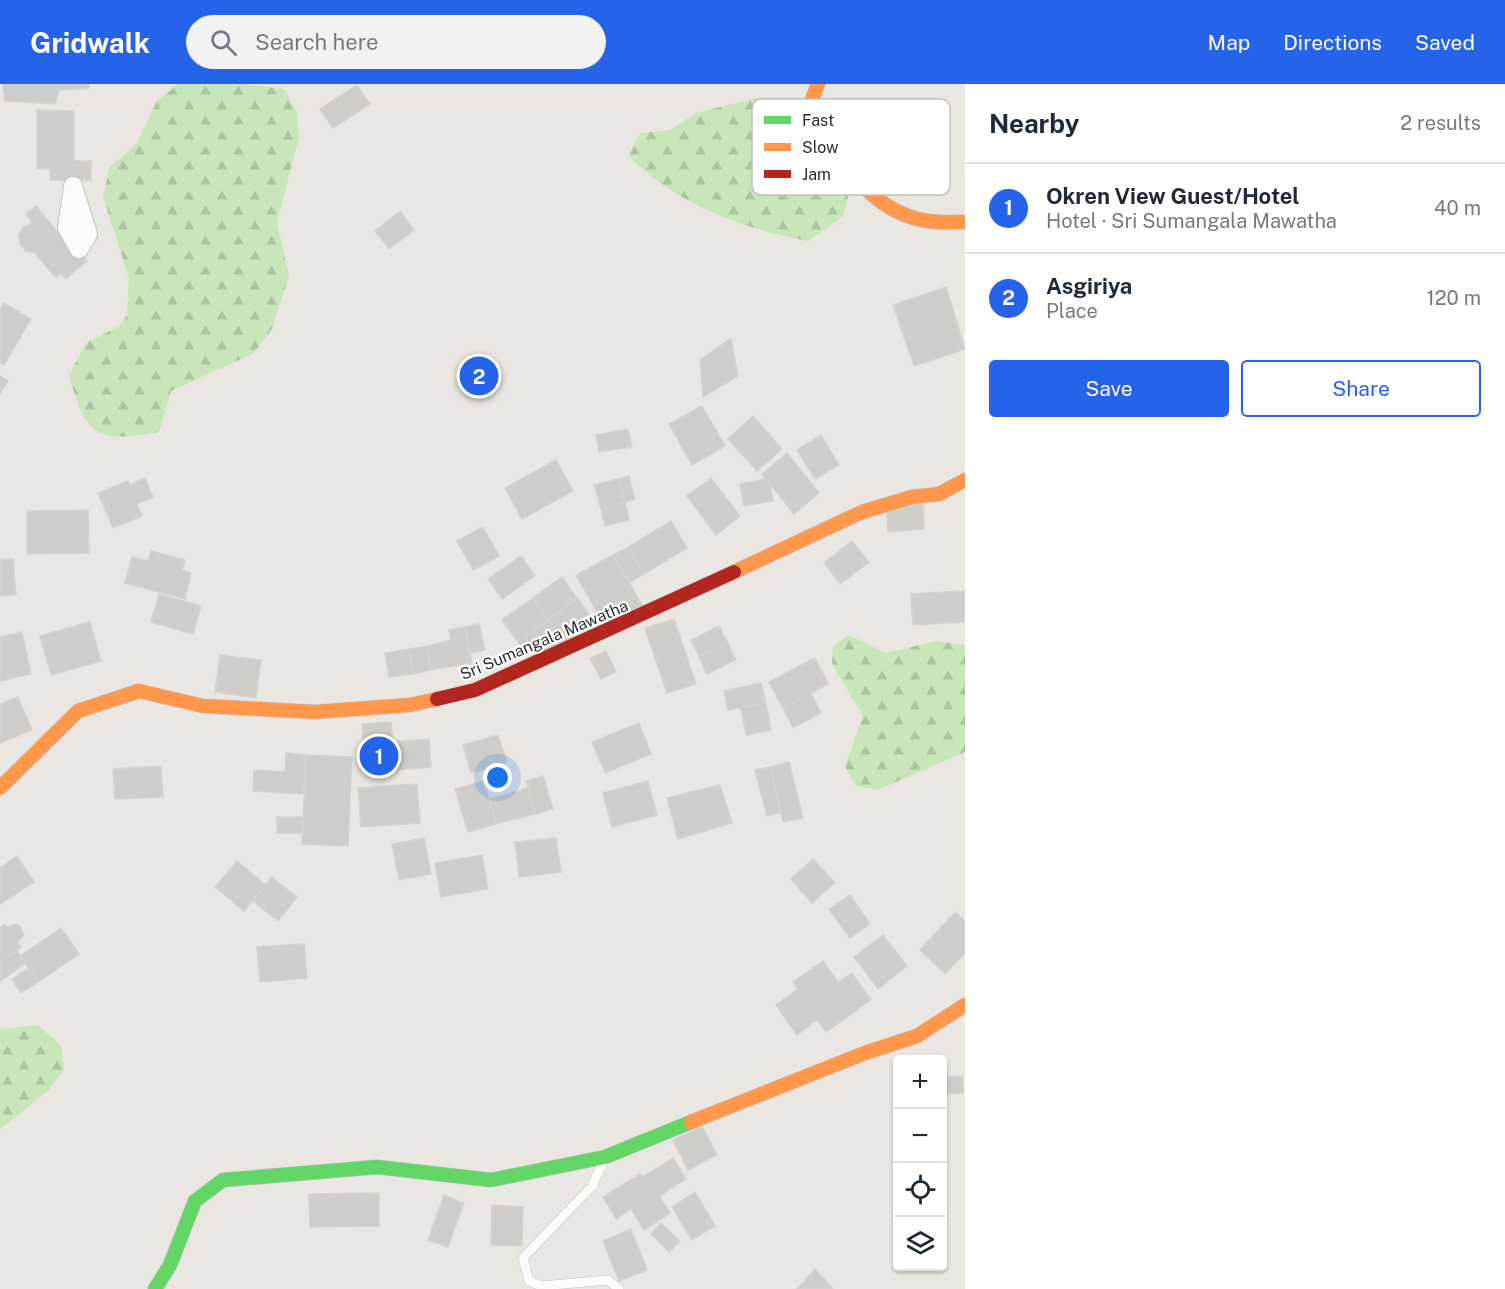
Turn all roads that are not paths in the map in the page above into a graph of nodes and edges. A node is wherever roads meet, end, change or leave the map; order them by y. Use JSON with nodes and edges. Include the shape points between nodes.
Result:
{"nodes":[{"id":1,"x":818,"y":84,"type":"edge"},
{"id":2,"x":812,"y":99,"type":"edge"},
{"id":3,"x":872,"y":195,"type":"edge"},
{"id":4,"x":965,"y":222,"type":"edge"},
{"id":5,"x":67,"y":228,"type":"joint"},
{"id":6,"x":965,"y":480,"type":"edge"},
{"id":7,"x":0,"y":788,"type":"edge"},
{"id":8,"x":965,"y":1005,"type":"edge"},
{"id":9,"x":605,"y":1157,"type":"junction"},
{"id":10,"x":155,"y":1289,"type":"edge"},
{"id":11,"x":619,"y":1289,"type":"edge"}],
"edges":[{"from":1,"to":2,"type":"street"},
{"from":3,"to":4,"type":"street","via":[[880,204],[926,221]]},
{"from":5,"to":5,"type":"street","via":[[80,249],[88,234],[73,186]]},
{"from":6,"to":7,"type":"street","name":"Sri Sumangala Mawatha","via":[[939,494],[912,497],[862,512],[475,690],[410,705],[315,712],[203,706],[139,691],[78,711]]},
{"from":8,"to":9,"type":"street","via":[[917,1036]]},
{"from":9,"to":10,"type":"street","via":[[491,1180],[377,1167],[223,1180],[195,1202],[170,1266]]},
{"from":9,"to":11,"type":"lane","via":[[592,1186],[523,1258],[529,1281],[541,1286],[609,1280]]}]}
